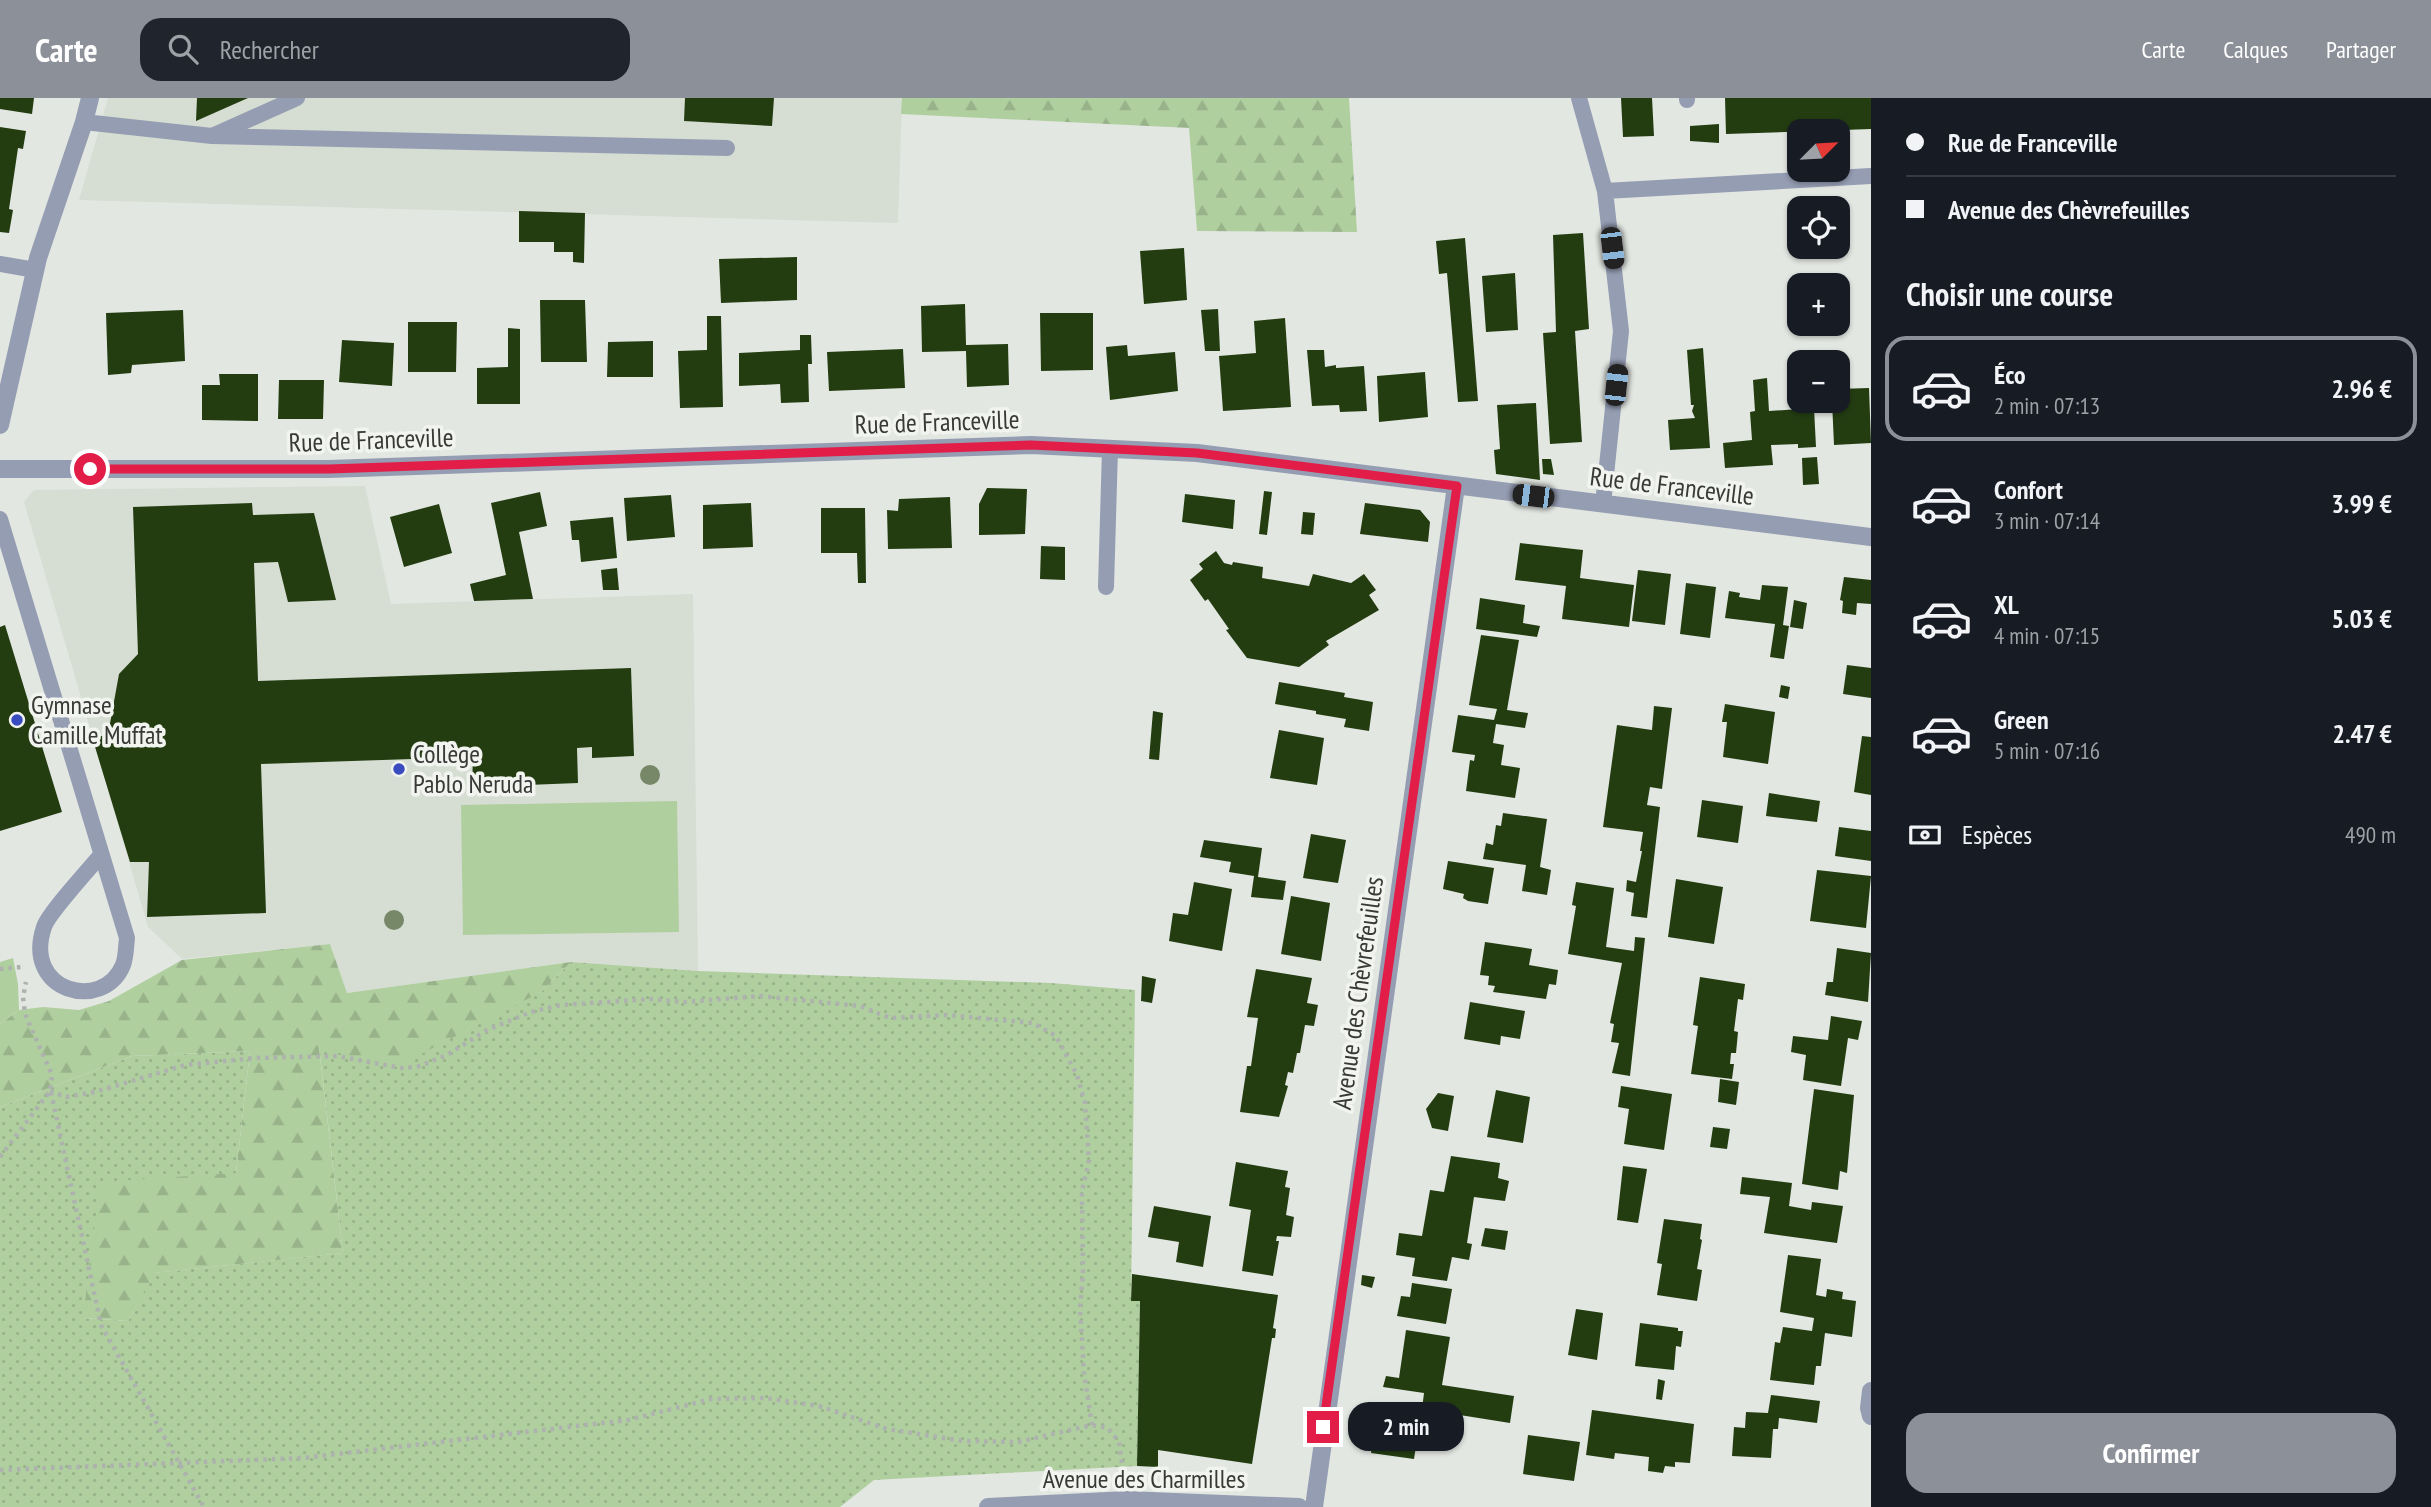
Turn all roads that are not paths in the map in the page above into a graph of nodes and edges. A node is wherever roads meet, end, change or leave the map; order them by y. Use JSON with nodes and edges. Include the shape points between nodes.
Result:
{"nodes":[{"id":1,"x":90,"y":98,"type":"edge"},
{"id":2,"x":297,"y":98,"type":"edge"},
{"id":3,"x":1579,"y":98,"type":"edge"},
{"id":4,"x":84,"y":122,"type":"junction"},
{"id":5,"x":212,"y":136,"type":"junction"},
{"id":6,"x":727,"y":148,"type":"dead end"},
{"id":7,"x":1871,"y":176,"type":"edge"},
{"id":8,"x":1605,"y":191,"type":"junction"},
{"id":9,"x":0,"y":264,"type":"edge"},
{"id":10,"x":35,"y":270,"type":"junction"},
{"id":11,"x":0,"y":425,"type":"edge"},
{"id":12,"x":1110,"y":449,"type":"junction"},
{"id":13,"x":0,"y":470,"type":"edge"},
{"id":14,"x":1457,"y":486,"type":"junction"},
{"id":15,"x":1603,"y":504,"type":"junction"},
{"id":16,"x":0,"y":519,"type":"edge"},
{"id":17,"x":1871,"y":537,"type":"edge"},
{"id":18,"x":3,"y":541,"type":"edge"},
{"id":19,"x":1106,"y":587,"type":"dead end"},
{"id":20,"x":101,"y":855,"type":"junction"},
{"id":21,"x":1871,"y":1391,"type":"edge"},
{"id":22,"x":1871,"y":1416,"type":"edge"},
{"id":23,"x":988,"y":1507,"type":"edge"},
{"id":24,"x":1299,"y":1507,"type":"edge"},
{"id":25,"x":1314,"y":1507,"type":"edge"}],
"edges":[{"from":1,"to":4,"type":"street"},
{"from":2,"to":5,"type":"lane"},
{"from":3,"to":8,"type":"lane"},
{"from":4,"to":5,"type":"lane"},
{"from":4,"to":10,"type":"street"},
{"from":5,"to":6,"type":"lane"},
{"from":7,"to":8,"type":"lane"},
{"from":8,"to":15,"type":"lane","via":[[1622,331]]},
{"from":9,"to":10,"type":"lane"},
{"from":10,"to":11,"type":"street"},
{"from":12,"to":13,"type":"street","name":"Rue de Franceville","via":[[1031,445],[329,469]]},
{"from":12,"to":14,"type":"street","name":"Rue de Franceville","via":[[1197,453]]},
{"from":12,"to":19,"type":"lane"},
{"from":14,"to":15,"type":"street","name":"Rue de Franceville"},
{"from":14,"to":25,"type":"street","name":"Avenue des Chèvrefeuilles"},
{"from":15,"to":17,"type":"street","name":"Rue de Franceville"},
{"from":16,"to":18,"type":"lane"},
{"from":18,"to":20,"type":"lane"},
{"from":20,"to":20,"type":"lane","via":[[127,938],[124,965],[110,983],[90,991],[67,989],[47,974],[38,951],[44,924]]},
{"from":21,"to":22,"type":"street"},
{"from":23,"to":24,"type":"street","name":"Avenue des Charmilles","via":[[1126,1500]]}]}
